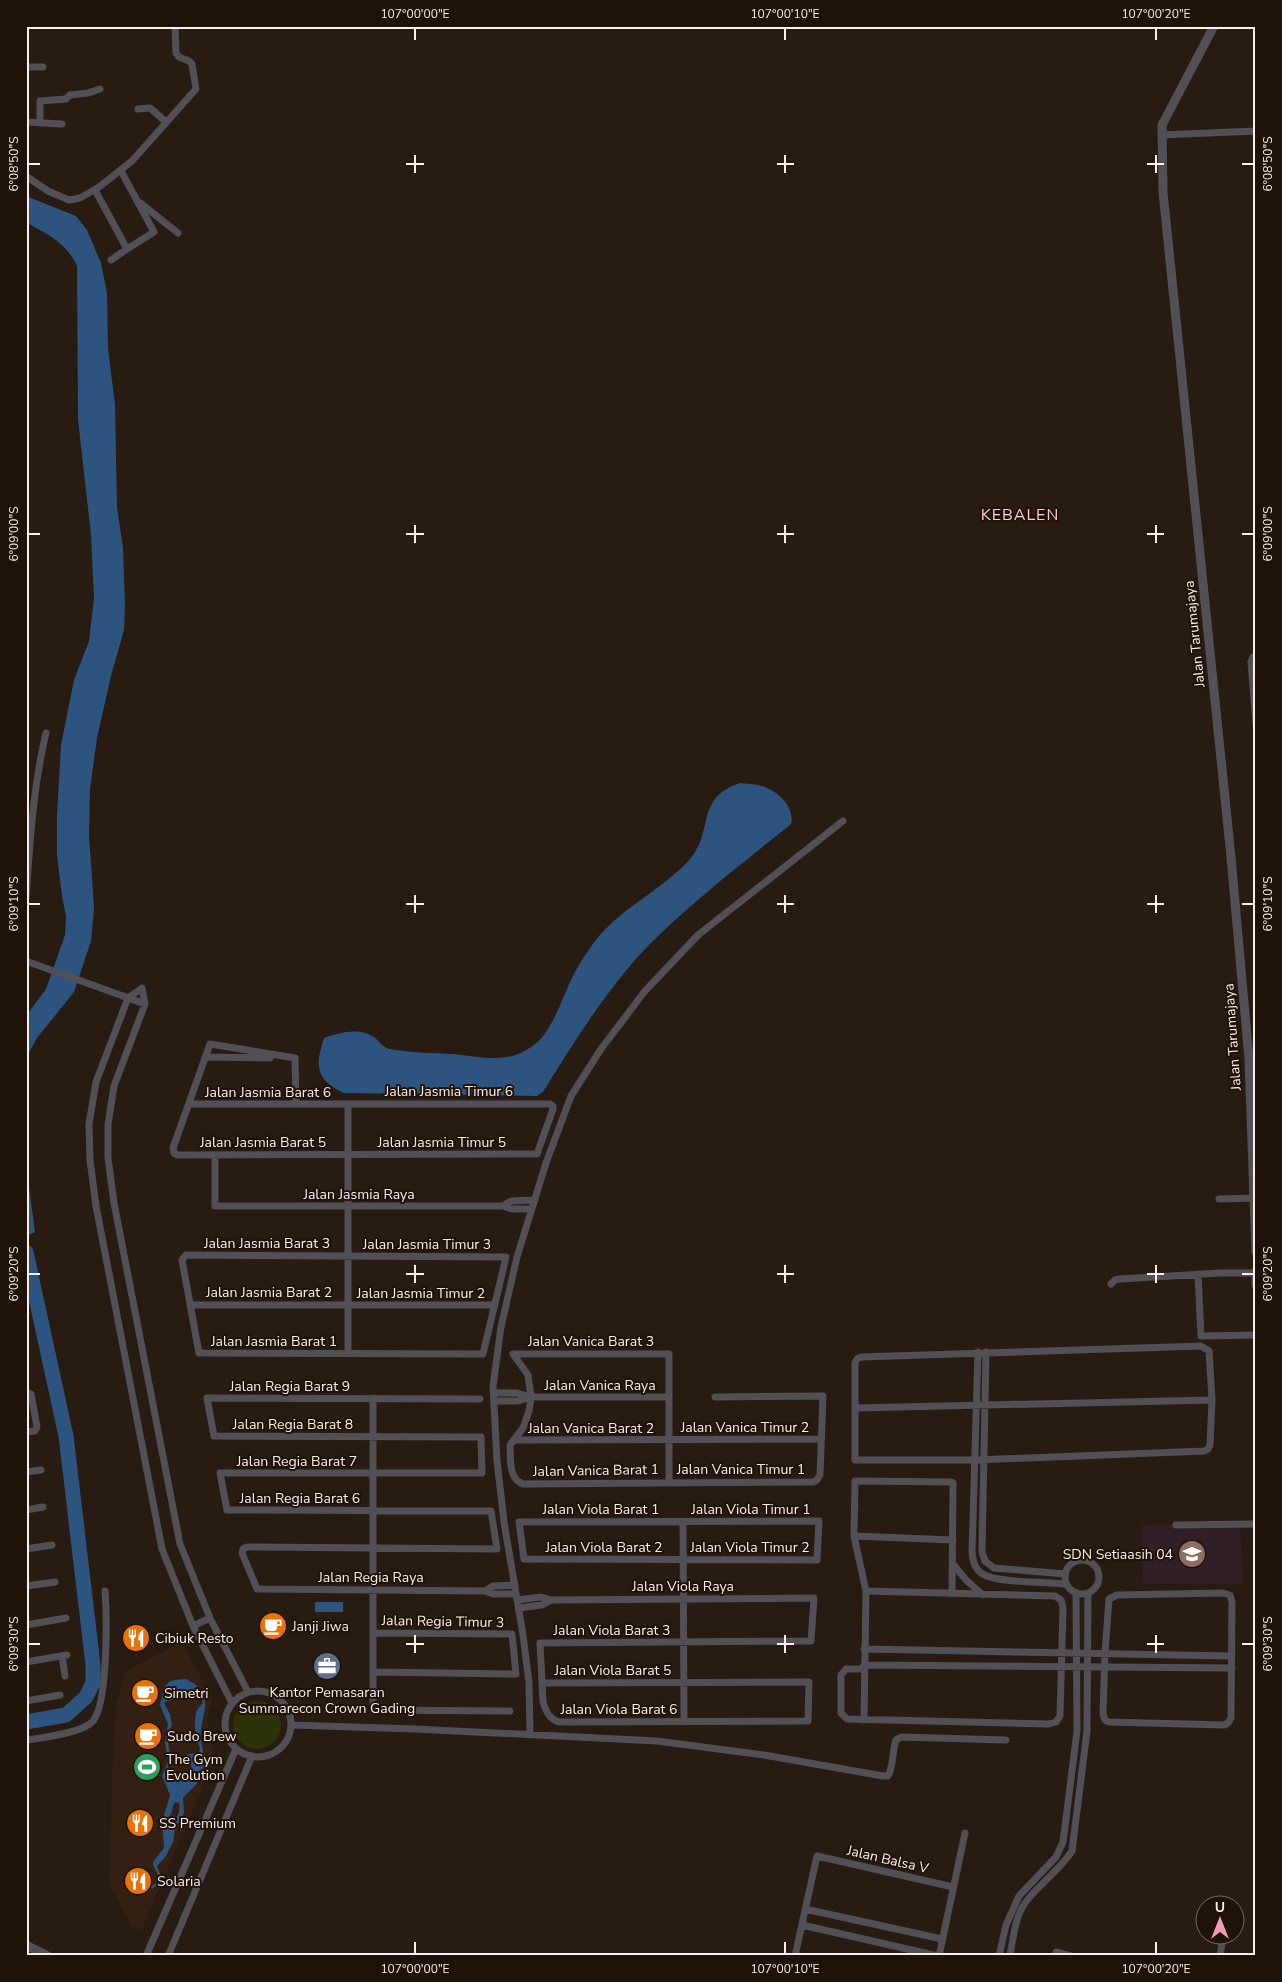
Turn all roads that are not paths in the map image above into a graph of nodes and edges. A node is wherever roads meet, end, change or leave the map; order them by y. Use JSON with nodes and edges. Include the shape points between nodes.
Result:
{"nodes":[{"id":1,"x":175,"y":26,"type":"edge"},
{"id":2,"x":1214,"y":26,"type":"edge"},
{"id":3,"x":26,"y":67,"type":"edge"},
{"id":4,"x":43,"y":68,"type":"dead end"},
{"id":5,"x":100,"y":89,"type":"dead end"},
{"id":6,"x":138,"y":109,"type":"dead end"},
{"id":7,"x":26,"y":122,"type":"edge"},
{"id":8,"x":166,"y":122,"type":"junction"},
{"id":9,"x":40,"y":123,"type":"junction"},
{"id":10,"x":62,"y":124,"type":"dead end"},
{"id":11,"x":1256,"y":131,"type":"edge"},
{"id":12,"x":1166,"y":135,"type":"junction"},
{"id":13,"x":121,"y":171,"type":"junction"},
{"id":14,"x":26,"y":176,"type":"edge"},
{"id":15,"x":95,"y":190,"type":"junction"},
{"id":16,"x":137,"y":200,"type":"junction"},
{"id":17,"x":166,"y":224,"type":"junction"},
{"id":18,"x":154,"y":232,"type":"junction"},
{"id":19,"x":178,"y":233,"type":"dead end"},
{"id":20,"x":127,"y":249,"type":"junction"},
{"id":21,"x":111,"y":260,"type":"dead end"},
{"id":22,"x":1256,"y":656,"type":"edge"},
{"id":23,"x":1254,"y":696,"type":"edge"},
{"id":24,"x":1256,"y":725,"type":"edge"},
{"id":25,"x":46,"y":733,"type":"dead end"},
{"id":26,"x":843,"y":821,"type":"dead end"},
{"id":27,"x":26,"y":898,"type":"edge"},
{"id":28,"x":26,"y":961,"type":"edge"},
{"id":29,"x":128,"y":998,"type":"junction"},
{"id":30,"x":145,"y":1004,"type":"junction"},
{"id":31,"x":206,"y":1057,"type":"junction"},
{"id":32,"x":295,"y":1058,"type":"junction"},
{"id":33,"x":1252,"y":1058,"type":"edge"},
{"id":34,"x":189,"y":1104,"type":"junction"},
{"id":35,"x":296,"y":1104,"type":"junction"},
{"id":36,"x":348,"y":1104,"type":"junction"},
{"id":37,"x":348,"y":1154,"type":"junction"},
{"id":38,"x":537,"y":1154,"type":"joint"},
{"id":39,"x":215,"y":1155,"type":"junction"},
{"id":40,"x":1255,"y":1176,"type":"edge"},
{"id":41,"x":1219,"y":1198,"type":"dead end"},
{"id":42,"x":1255,"y":1198,"type":"edge"},
{"id":43,"x":534,"y":1200,"type":"junction"},
{"id":44,"x":348,"y":1206,"type":"junction"},
{"id":45,"x":504,"y":1206,"type":"junction"},
{"id":46,"x":532,"y":1209,"type":"junction"},
{"id":47,"x":1256,"y":1252,"type":"edge"},
{"id":48,"x":348,"y":1256,"type":"junction"},
{"id":49,"x":1256,"y":1272,"type":"edge"},
{"id":50,"x":1198,"y":1274,"type":"junction"},
{"id":51,"x":1111,"y":1284,"type":"dead end"},
{"id":52,"x":1256,"y":1285,"type":"edge"},
{"id":53,"x":190,"y":1305,"type":"junction"},
{"id":54,"x":348,"y":1305,"type":"junction"},
{"id":55,"x":495,"y":1305,"type":"junction"},
{"id":56,"x":1256,"y":1335,"type":"edge"},
{"id":57,"x":978,"y":1352,"type":"junction"},
{"id":58,"x":986,"y":1352,"type":"junction"},
{"id":59,"x":348,"y":1354,"type":"junction"},
{"id":60,"x":26,"y":1394,"type":"edge"},
{"id":61,"x":494,"y":1397,"type":"junction"},
{"id":62,"x":531,"y":1397,"type":"junction"},
{"id":63,"x":669,"y":1397,"type":"junction"},
{"id":64,"x":715,"y":1397,"type":"dead end"},
{"id":65,"x":372,"y":1398,"type":"junction"},
{"id":66,"x":480,"y":1399,"type":"dead end"},
{"id":67,"x":1212,"y":1400,"type":"junction"},
{"id":68,"x":976,"y":1405,"type":"junction"},
{"id":69,"x":985,"y":1405,"type":"junction"},
{"id":70,"x":855,"y":1408,"type":"junction"},
{"id":71,"x":26,"y":1432,"type":"edge"},
{"id":72,"x":214,"y":1436,"type":"joint"},
{"id":73,"x":372,"y":1437,"type":"junction"},
{"id":74,"x":821,"y":1439,"type":"junction"},
{"id":75,"x":514,"y":1440,"type":"junction"},
{"id":76,"x":669,"y":1440,"type":"junction"},
{"id":77,"x":984,"y":1459,"type":"junction"},
{"id":78,"x":974,"y":1460,"type":"junction"},
{"id":79,"x":40,"y":1470,"type":"dead end"},
{"id":80,"x":26,"y":1472,"type":"edge"},
{"id":81,"x":372,"y":1473,"type":"junction"},
{"id":82,"x":482,"y":1473,"type":"joint"},
{"id":83,"x":669,"y":1482,"type":"junction"},
{"id":84,"x":43,"y":1507,"type":"dead end"},
{"id":85,"x":26,"y":1510,"type":"edge"},
{"id":86,"x":227,"y":1510,"type":"joint"},
{"id":87,"x":372,"y":1511,"type":"junction"},
{"id":88,"x":683,"y":1522,"type":"junction"},
{"id":89,"x":1256,"y":1524,"type":"edge"},
{"id":90,"x":1176,"y":1525,"type":"dead end"},
{"id":91,"x":854,"y":1536,"type":"junction"},
{"id":92,"x":954,"y":1540,"type":"junction"},
{"id":93,"x":52,"y":1545,"type":"dead end"},
{"id":94,"x":373,"y":1548,"type":"junction"},
{"id":95,"x":26,"y":1549,"type":"edge"},
{"id":96,"x":524,"y":1559,"type":"joint"},
{"id":97,"x":683,"y":1560,"type":"junction"},
{"id":98,"x":817,"y":1560,"type":"joint"},
{"id":99,"x":953,"y":1564,"type":"junction"},
{"id":100,"x":1065,"y":1574,"type":"junction"},
{"id":101,"x":55,"y":1582,"type":"dead end"},
{"id":102,"x":1066,"y":1584,"type":"junction"},
{"id":103,"x":515,"y":1585,"type":"junction"},
{"id":104,"x":26,"y":1586,"type":"edge"},
{"id":105,"x":373,"y":1590,"type":"junction"},
{"id":106,"x":485,"y":1590,"type":"junction"},
{"id":107,"x":105,"y":1591,"type":"dead end"},
{"id":108,"x":866,"y":1592,"type":"junction"},
{"id":109,"x":952,"y":1594,"type":"junction"},
{"id":110,"x":983,"y":1594,"type":"junction"},
{"id":111,"x":1076,"y":1594,"type":"junction"},
{"id":112,"x":1088,"y":1594,"type":"junction"},
{"id":113,"x":684,"y":1599,"type":"junction"},
{"id":114,"x":518,"y":1600,"type":"junction"},
{"id":115,"x":66,"y":1618,"type":"dead end"},
{"id":116,"x":210,"y":1618,"type":"junction"},
{"id":117,"x":26,"y":1626,"type":"edge"},
{"id":118,"x":193,"y":1626,"type":"junction"},
{"id":119,"x":373,"y":1633,"type":"junction"},
{"id":120,"x":811,"y":1641,"type":"joint"},
{"id":121,"x":684,"y":1642,"type":"junction"},
{"id":122,"x":864,"y":1649,"type":"junction"},
{"id":123,"x":1062,"y":1653,"type":"junction"},
{"id":124,"x":1078,"y":1653,"type":"junction"},
{"id":125,"x":1088,"y":1653,"type":"junction"},
{"id":126,"x":1105,"y":1653,"type":"junction"},
{"id":127,"x":1232,"y":1656,"type":"junction"},
{"id":128,"x":26,"y":1662,"type":"edge"},
{"id":129,"x":1062,"y":1666,"type":"junction"},
{"id":130,"x":1078,"y":1666,"type":"junction"},
{"id":131,"x":1088,"y":1666,"type":"junction"},
{"id":132,"x":1104,"y":1666,"type":"junction"},
{"id":133,"x":864,"y":1667,"type":"junction"},
{"id":134,"x":1232,"y":1668,"type":"junction"},
{"id":135,"x":373,"y":1672,"type":"junction"},
{"id":136,"x":65,"y":1676,"type":"dead end"},
{"id":137,"x":684,"y":1682,"type":"junction"},
{"id":138,"x":542,"y":1683,"type":"junction"},
{"id":139,"x":248,"y":1692,"type":"junction"},
{"id":140,"x":60,"y":1695,"type":"dead end"},
{"id":141,"x":26,"y":1701,"type":"edge"},
{"id":142,"x":232,"y":1703,"type":"junction"},
{"id":143,"x":510,"y":1711,"type":"dead end"},
{"id":144,"x":864,"y":1720,"type":"junction"},
{"id":145,"x":808,"y":1721,"type":"joint"},
{"id":146,"x":684,"y":1722,"type":"junction"},
{"id":147,"x":291,"y":1725,"type":"junction"},
{"id":148,"x":1077,"y":1731,"type":"junction"},
{"id":149,"x":1087,"y":1731,"type":"junction"},
{"id":150,"x":530,"y":1734,"type":"junction"},
{"id":151,"x":26,"y":1740,"type":"edge"},
{"id":152,"x":1006,"y":1740,"type":"dead end"},
{"id":153,"x":236,"y":1749,"type":"junction"},
{"id":154,"x":252,"y":1756,"type":"junction"},
{"id":155,"x":965,"y":1833,"type":"dead end"},
{"id":156,"x":953,"y":1887,"type":"junction"},
{"id":157,"x":805,"y":1909,"type":"junction"},
{"id":158,"x":802,"y":1925,"type":"junction"},
{"id":159,"x":942,"y":1939,"type":"junction"},
{"id":160,"x":26,"y":1945,"type":"edge"},
{"id":161,"x":1056,"y":1952,"type":"dead end"},
{"id":162,"x":48,"y":1956,"type":"edge"},
{"id":163,"x":146,"y":1956,"type":"edge"},
{"id":164,"x":168,"y":1956,"type":"edge"},
{"id":165,"x":795,"y":1956,"type":"edge"},
{"id":166,"x":938,"y":1956,"type":"edge"},
{"id":167,"x":999,"y":1956,"type":"edge"},
{"id":168,"x":1010,"y":1956,"type":"edge"},
{"id":169,"x":1070,"y":1956,"type":"edge"}],
"edges":[{"from":1,"to":8,"type":"street","via":[[176,53],[191,62],[196,85]]},
{"from":2,"to":12,"type":"street","name":"Jalan Tarumajaya","via":[[1164,120]]},
{"from":3,"to":4,"type":"street"},
{"from":5,"to":9,"type":"street","via":[[70,95],[66,99],[40,101]]},
{"from":6,"to":8,"type":"street","via":[[150,108]]},
{"from":7,"to":9,"type":"street"},
{"from":8,"to":13,"type":"street"},
{"from":9,"to":10,"type":"street"},
{"from":11,"to":12,"type":"street"},
{"from":12,"to":33,"type":"street","name":"Jalan Tarumajaya","via":[[1163,192]]},
{"from":13,"to":15,"type":"street"},
{"from":13,"to":16,"type":"street"},
{"from":14,"to":15,"type":"street","via":[[68,200]]},
{"from":15,"to":20,"type":"street"},
{"from":16,"to":17,"type":"street"},
{"from":16,"to":18,"type":"street"},
{"from":17,"to":18,"type":"street"},
{"from":17,"to":19,"type":"street"},
{"from":18,"to":20,"type":"street"},
{"from":20,"to":21,"type":"street"},
{"from":22,"to":23,"type":"street","via":[[1251,662]]},
{"from":23,"to":24,"type":"street"},
{"from":25,"to":27,"type":"street","via":[[33,807]]},
{"from":26,"to":43,"type":"street","via":[[698,935],[645,991],[601,1049],[571,1096]]},
{"from":28,"to":29,"type":"street"},
{"from":29,"to":30,"type":"street"},
{"from":29,"to":30,"type":"street","via":[[142,988]]},
{"from":29,"to":118,"type":"street","via":[[96,1082],[89,1124],[90,1160],[162,1549]]},
{"from":30,"to":116,"type":"street","via":[[114,1086],[108,1126],[108,1158],[180,1544]]},
{"from":31,"to":32,"type":"street"},
{"from":31,"to":32,"type":"street","via":[[210,1044]]},
{"from":31,"to":34,"type":"street"},
{"from":32,"to":35,"type":"street"},
{"from":33,"to":40,"type":"street","name":"Jalan Tarumajaya"},
{"from":34,"to":35,"type":"street","name":"Jalan Jasmia Barat 6"},
{"from":34,"to":39,"type":"street","name":"Jalan Jasmia Barat 5","via":[[174,1153]]},
{"from":35,"to":36,"type":"street","name":"Jalan Jasmia Barat 6"},
{"from":36,"to":37,"type":"street"},
{"from":36,"to":38,"type":"street","name":"Jalan Jasmia Timur 6","via":[[550,1104],[553,1109]]},
{"from":37,"to":38,"type":"street","name":"Jalan Jasmia Timur 5"},
{"from":37,"to":39,"type":"street","name":"Jalan Jasmia Barat 5"},
{"from":37,"to":44,"type":"street"},
{"from":39,"to":44,"type":"street","name":"Jalan Jasmia Raya","via":[[215,1206]]},
{"from":40,"to":42,"type":"street","name":"Jalan Tarumajaya"},
{"from":41,"to":42,"type":"street"},
{"from":42,"to":47,"type":"street","name":"Jalan Tarumajaya"},
{"from":43,"to":45,"type":"street","name":"Jalan Jasmia Raya","via":[[511,1201]]},
{"from":43,"to":46,"type":"street"},
{"from":44,"to":45,"type":"street","name":"Jalan Jasmia Raya"},
{"from":44,"to":48,"type":"street"},
{"from":45,"to":46,"type":"street","name":"Jalan Jasmia Raya","via":[[512,1210]]},
{"from":46,"to":61,"type":"street","via":[[501,1328]]},
{"from":48,"to":53,"type":"street","name":"Jalan Jasmia Barat 3","via":[[186,1255],[182,1260]]},
{"from":48,"to":54,"type":"street"},
{"from":48,"to":55,"type":"street","name":"Jalan Jasmia Timur 3","via":[[506,1257]]},
{"from":49,"to":50,"type":"street"},
{"from":49,"to":52,"type":"street"},
{"from":50,"to":51,"type":"street","via":[[1120,1279]]},
{"from":50,"to":56,"type":"street","via":[[1201,1336]]},
{"from":53,"to":54,"type":"street","name":"Jalan Jasmia Barat 2"},
{"from":53,"to":59,"type":"street","name":"Jalan Jasmia Barat 1","via":[[199,1353]]},
{"from":54,"to":55,"type":"street","name":"Jalan Jasmia Timur 2"},
{"from":54,"to":59,"type":"street"},
{"from":55,"to":59,"type":"street","name":"Jalan Jasmia Barat 1","via":[[483,1354]]},
{"from":57,"to":58,"type":"street"},
{"from":57,"to":68,"type":"street"},
{"from":57,"to":70,"type":"street","via":[[861,1357],[856,1363]]},
{"from":58,"to":67,"type":"street","via":[[1201,1346],[1209,1351]]},
{"from":58,"to":69,"type":"street"},
{"from":60,"to":71,"type":"street","via":[[30,1394],[37,1429]]},
{"from":61,"to":62,"type":"street","name":"Jalan Vanica Raya","via":[[518,1401]]},
{"from":61,"to":103,"type":"street","via":[[496,1462]]},
{"from":62,"to":63,"type":"street","name":"Jalan Vanica Raya"},
{"from":62,"to":63,"type":"street","name":"Jalan Vanica Barat 3","via":[[528,1375],[513,1354],[669,1354]]},
{"from":62,"to":75,"type":"street","via":[[524,1428]]},
{"from":63,"to":76,"type":"street"},
{"from":64,"to":74,"type":"street","via":[[823,1396]]},
{"from":65,"to":66,"type":"street","name":"Jalan Regia Barat 9"},
{"from":65,"to":72,"type":"street","name":"Jalan Regia Barat 9","via":[[207,1398]]},
{"from":65,"to":73,"type":"street"},
{"from":67,"to":69,"type":"street"},
{"from":67,"to":77,"type":"street","via":[[1210,1445],[1204,1452]]},
{"from":68,"to":69,"type":"street"},
{"from":68,"to":70,"type":"street"},
{"from":68,"to":78,"type":"street"},
{"from":69,"to":77,"type":"street"},
{"from":70,"to":78,"type":"street","via":[[855,1460]]},
{"from":72,"to":73,"type":"street","name":"Jalan Regia Barat 8"},
{"from":73,"to":81,"type":"street"},
{"from":73,"to":82,"type":"street","name":"Jalan Regia Barat 8","via":[[481,1438]]},
{"from":74,"to":76,"type":"street","name":"Jalan Vanica Timur 2"},
{"from":74,"to":83,"type":"street","name":"Jalan Vanica Timur 1","via":[[820,1474],[813,1482]]},
{"from":75,"to":76,"type":"street","name":"Jalan Vanica Barat 2"},
{"from":75,"to":83,"type":"street","name":"Jalan Vanica Barat 1","via":[[510,1446],[513,1476],[523,1484]]},
{"from":76,"to":83,"type":"street"},
{"from":77,"to":78,"type":"street"},
{"from":77,"to":100,"type":"street","via":[[982,1552],[985,1561],[994,1568]]},
{"from":78,"to":102,"type":"street","via":[[974,1564],[982,1574],[994,1579]]},
{"from":79,"to":80,"type":"street"},
{"from":81,"to":82,"type":"street","name":"Jalan Regia Barat 7"},
{"from":81,"to":86,"type":"street","name":"Jalan Regia Barat 7","via":[[220,1473]]},
{"from":81,"to":87,"type":"street"},
{"from":84,"to":85,"type":"street"},
{"from":86,"to":87,"type":"street","name":"Jalan Regia Barat 6"},
{"from":87,"to":94,"type":"street"},
{"from":87,"to":94,"type":"street","name":"Jalan Regia Barat 6","via":[[491,1511],[497,1549]]},
{"from":88,"to":96,"type":"street","name":"Jalan Viola Barat 1","via":[[519,1522]]},
{"from":88,"to":97,"type":"street"},
{"from":88,"to":98,"type":"street","name":"Jalan Viola Timur 1","via":[[819,1521]]},
{"from":89,"to":90,"type":"street"},
{"from":91,"to":92,"type":"street"},
{"from":91,"to":92,"type":"street","via":[[855,1481],[952,1482]]},
{"from":91,"to":108,"type":"street"},
{"from":92,"to":99,"type":"street"},
{"from":93,"to":95,"type":"street"},
{"from":94,"to":105,"type":"street"},
{"from":94,"to":105,"type":"street","name":"Jalan Regia Raya","via":[[247,1547],[242,1553],[257,1590]]},
{"from":96,"to":97,"type":"street","name":"Jalan Viola Barat 2"},
{"from":97,"to":98,"type":"street","name":"Jalan Viola Timur 2"},
{"from":97,"to":113,"type":"street"},
{"from":99,"to":109,"type":"street"},
{"from":99,"to":110,"type":"street"},
{"from":100,"to":102,"type":"street"},
{"from":100,"to":112,"type":"street","via":[[1071,1564],[1083,1560],[1094,1564],[1100,1575],[1097,1586]]},
{"from":101,"to":104,"type":"street"},
{"from":102,"to":111,"type":"street"},
{"from":103,"to":106,"type":"street","name":"Jalan Regia Raya","via":[[493,1586]]},
{"from":103,"to":114,"type":"street"},
{"from":105,"to":106,"type":"street","name":"Jalan Regia Raya"},
{"from":105,"to":119,"type":"street"},
{"from":106,"to":114,"type":"street","name":"Jalan Regia Raya"},
{"from":107,"to":151,"type":"street","via":[[106,1657],[98,1710],[92,1722],[69,1733]]},
{"from":108,"to":109,"type":"street"},
{"from":108,"to":122,"type":"street"},
{"from":109,"to":110,"type":"street"},
{"from":110,"to":123,"type":"street","via":[[1055,1596],[1061,1600]]},
{"from":111,"to":112,"type":"street"},
{"from":111,"to":124,"type":"street"},
{"from":112,"to":125,"type":"street"},
{"from":113,"to":114,"type":"street","name":"Jalan Viola Raya","via":[[551,1600],[542,1605]]},
{"from":113,"to":120,"type":"street","name":"Jalan Viola Raya","via":[[814,1598]]},
{"from":113,"to":121,"type":"street"},
{"from":114,"to":150,"type":"street","via":[[529,1682]]},
{"from":115,"to":117,"type":"street"},
{"from":116,"to":118,"type":"street"},
{"from":116,"to":139,"type":"street"},
{"from":118,"to":142,"type":"street"},
{"from":119,"to":135,"type":"street"},
{"from":119,"to":135,"type":"street","name":"Jalan Regia Timur 3","via":[[512,1634],[516,1674]]},
{"from":120,"to":121,"type":"street","name":"Jalan Viola Barat 3"},
{"from":121,"to":137,"type":"street"},
{"from":121,"to":138,"type":"street","name":"Jalan Viola Barat 3","via":[[540,1643]]},
{"from":122,"to":123,"type":"street"},
{"from":122,"to":133,"type":"street"},
{"from":123,"to":124,"type":"street"},
{"from":123,"to":129,"type":"street"},
{"from":124,"to":125,"type":"street"},
{"from":124,"to":130,"type":"street"},
{"from":125,"to":126,"type":"street"},
{"from":125,"to":131,"type":"street"},
{"from":126,"to":127,"type":"street"},
{"from":126,"to":127,"type":"street","via":[[1109,1599],[1117,1595],[1223,1593],[1230,1595],[1232,1602]]},
{"from":126,"to":132,"type":"street"},
{"from":127,"to":134,"type":"street"},
{"from":128,"to":136,"type":"street","via":[[65,1655]]},
{"from":129,"to":130,"type":"street"},
{"from":129,"to":133,"type":"street"},
{"from":129,"to":144,"type":"street","via":[[1060,1716],[1049,1724]]},
{"from":130,"to":131,"type":"street"},
{"from":130,"to":148,"type":"street"},
{"from":131,"to":132,"type":"street"},
{"from":131,"to":149,"type":"street"},
{"from":132,"to":134,"type":"street"},
{"from":132,"to":134,"type":"street","via":[[1105,1720],[1215,1725],[1224,1725],[1231,1718]]},
{"from":133,"to":144,"type":"street"},
{"from":133,"to":144,"type":"street","via":[[846,1668],[841,1675],[841,1713],[847,1719]]},
{"from":135,"to":143,"type":"street","via":[[373,1710]]},
{"from":137,"to":138,"type":"street","name":"Jalan Viola Barat 5"},
{"from":137,"to":145,"type":"street","name":"Jalan Viola Barat 5","via":[[809,1682]]},
{"from":137,"to":146,"type":"street"},
{"from":138,"to":146,"type":"street","name":"Jalan Viola Barat 6","via":[[546,1711],[559,1722]]},
{"from":139,"to":142,"type":"street"},
{"from":139,"to":147,"type":"street","via":[[269,1693],[278,1698],[285,1705]]},
{"from":140,"to":141,"type":"street"},
{"from":142,"to":153,"type":"street","via":[[226,1714],[225,1727],[228,1739]]},
{"from":145,"to":146,"type":"street","name":"Jalan Viola Barat 6"},
{"from":147,"to":150,"type":"street"},
{"from":147,"to":154,"type":"street","via":[[285,1741],[274,1752]]},
{"from":148,"to":149,"type":"street"},
{"from":148,"to":167,"type":"street","via":[[1063,1842],[1056,1857],[1018,1896],[1006,1925]]},
{"from":149,"to":168,"type":"street","via":[[1072,1851],[1064,1864],[1025,1904]]},
{"from":150,"to":152,"type":"street","via":[[667,1742],[883,1776],[888,1776],[891,1770],[896,1740],[901,1737]]},
{"from":153,"to":154,"type":"street"},
{"from":153,"to":163,"type":"street"},
{"from":154,"to":164,"type":"street"},
{"from":155,"to":156,"type":"street"},
{"from":156,"to":157,"type":"street","name":"Jalan Balsa V","via":[[817,1856]]},
{"from":156,"to":159,"type":"street"},
{"from":157,"to":158,"type":"street"},
{"from":157,"to":159,"type":"street"},
{"from":158,"to":165,"type":"street"},
{"from":158,"to":166,"type":"street"},
{"from":159,"to":166,"type":"street"},
{"from":160,"to":162,"type":"street"},
{"from":161,"to":169,"type":"street"}]}
